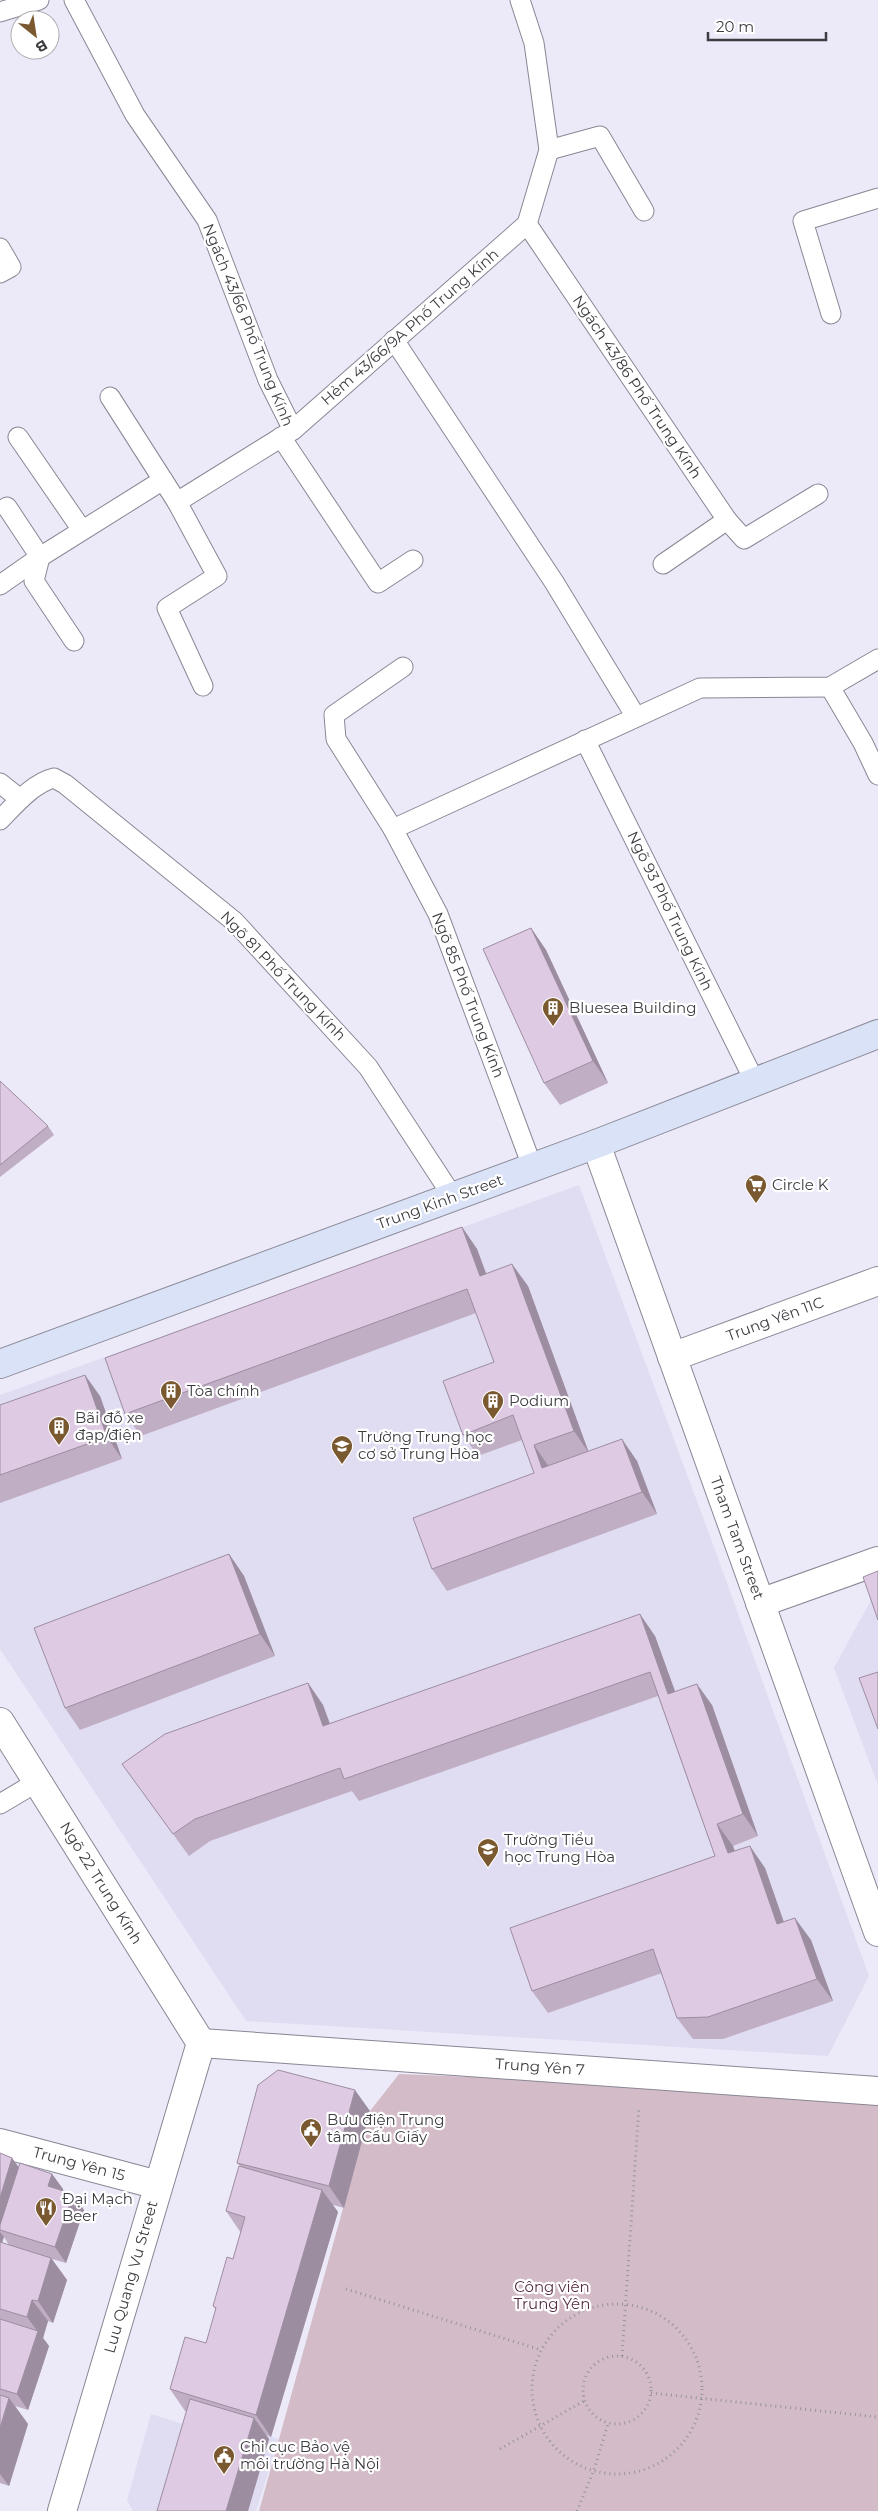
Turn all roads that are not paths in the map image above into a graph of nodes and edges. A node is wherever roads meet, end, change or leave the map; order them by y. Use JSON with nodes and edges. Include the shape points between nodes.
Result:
{"nodes":[{"id":1,"x":39,"y":0,"type":"edge"},
{"id":2,"x":74,"y":0,"type":"edge"},
{"id":3,"x":520,"y":0,"type":"edge"},
{"id":4,"x":0,"y":12,"type":"edge"},
{"id":5,"x":549,"y":150,"type":"junction"},
{"id":6,"x":878,"y":198,"type":"edge"},
{"id":7,"x":644,"y":211,"type":"dead end"},
{"id":8,"x":527,"y":224,"type":"junction"},
{"id":9,"x":0,"y":248,"type":"edge"},
{"id":10,"x":0,"y":273,"type":"edge"},
{"id":11,"x":831,"y":314,"type":"dead end"},
{"id":12,"x":394,"y":340,"type":"junction"},
{"id":13,"x":110,"y":397,"type":"dead end"},
{"id":14,"x":287,"y":434,"type":"junction"},
{"id":15,"x":18,"y":437,"type":"dead end"},
{"id":16,"x":163,"y":480,"type":"junction"},
{"id":17,"x":818,"y":494,"type":"dead end"},
{"id":18,"x":177,"y":502,"type":"junction"},
{"id":19,"x":7,"y":507,"type":"dead end"},
{"id":20,"x":727,"y":520,"type":"junction"},
{"id":21,"x":82,"y":530,"type":"junction"},
{"id":22,"x":40,"y":557,"type":"junction"},
{"id":23,"x":413,"y":560,"type":"dead end"},
{"id":24,"x":663,"y":564,"type":"dead end"},
{"id":25,"x":0,"y":585,"type":"edge"},
{"id":26,"x":74,"y":641,"type":"dead end"},
{"id":27,"x":878,"y":659,"type":"edge"},
{"id":28,"x":403,"y":667,"type":"dead end"},
{"id":29,"x":203,"y":686,"type":"dead end"},
{"id":30,"x":830,"y":687,"type":"junction"},
{"id":31,"x":636,"y":717,"type":"junction"},
{"id":32,"x":585,"y":740,"type":"junction"},
{"id":33,"x":878,"y":775,"type":"edge"},
{"id":34,"x":0,"y":783,"type":"edge"},
{"id":35,"x":20,"y":799,"type":"junction"},
{"id":36,"x":0,"y":820,"type":"edge"},
{"id":37,"x":393,"y":829,"type":"junction"},
{"id":38,"x":878,"y":1034,"type":"edge"},
{"id":39,"x":755,"y":1082,"type":"junction"},
{"id":40,"x":596,"y":1144,"type":"junction"},
{"id":41,"x":532,"y":1166,"type":"junction"},
{"id":42,"x":453,"y":1197,"type":"junction"},
{"id":43,"x":878,"y":1281,"type":"edge"},
{"id":44,"x":672,"y":1357,"type":"junction"},
{"id":45,"x":0,"y":1364,"type":"edge"},
{"id":46,"x":878,"y":1562,"type":"edge"},
{"id":47,"x":760,"y":1603,"type":"junction"},
{"id":48,"x":0,"y":1722,"type":"edge"},
{"id":49,"x":37,"y":1782,"type":"junction"},
{"id":50,"x":0,"y":1804,"type":"edge"},
{"id":51,"x":878,"y":1932,"type":"edge"},
{"id":52,"x":201,"y":2043,"type":"junction"},
{"id":53,"x":878,"y":2091,"type":"edge"},
{"id":54,"x":0,"y":2143,"type":"edge"},
{"id":55,"x":158,"y":2185,"type":"junction"},
{"id":56,"x":62,"y":2511,"type":"edge"}],
"edges":[{"from":1,"to":4,"type":"lane"},
{"from":2,"to":14,"type":"lane","name":"Ngách 43/66 Phố Trung Kính","via":[[135,116],[207,220]]},
{"from":3,"to":5,"type":"lane","via":[[534,42]]},
{"from":5,"to":7,"type":"lane","via":[[600,136]]},
{"from":5,"to":8,"type":"lane"},
{"from":6,"to":11,"type":"lane","via":[[803,221]]},
{"from":8,"to":12,"type":"lane","name":"Hẻm 43/66/9A Phố Trung Kính"},
{"from":8,"to":20,"type":"lane","name":"Ngách 43/86 Phố Trung Kính"},
{"from":9,"to":10,"type":"lane","via":[[12,267]]},
{"from":12,"to":14,"type":"lane","name":"Hẻm 43/66/9A Phố Trung Kính"},
{"from":12,"to":31,"type":"lane","via":[[538,557]]},
{"from":13,"to":16,"type":"lane"},
{"from":14,"to":18,"type":"lane","name":"Ngách 43/66 Phố Trung Kính"},
{"from":14,"to":23,"type":"lane","via":[[378,583]]},
{"from":15,"to":21,"type":"lane"},
{"from":16,"to":18,"type":"lane"},
{"from":16,"to":21,"type":"lane"},
{"from":17,"to":20,"type":"lane","name":"Ngách 43/86 Phố Trung Kính","via":[[744,539]]},
{"from":18,"to":29,"type":"lane","via":[[217,576],[167,608]]},
{"from":19,"to":22,"type":"lane"},
{"from":20,"to":24,"type":"lane"},
{"from":21,"to":22,"type":"lane"},
{"from":22,"to":25,"type":"lane"},
{"from":22,"to":26,"type":"lane","via":[[34,581]]},
{"from":27,"to":30,"type":"lane"},
{"from":28,"to":37,"type":"lane","name":"Ngõ 85 Phố Trung Kính","via":[[334,715],[336,738]]},
{"from":30,"to":31,"type":"lane","via":[[700,688]]},
{"from":30,"to":33,"type":"lane"},
{"from":31,"to":32,"type":"lane"},
{"from":32,"to":37,"type":"lane"},
{"from":32,"to":39,"type":"lane","name":"Ngõ 93 Phố Trung Kính"},
{"from":34,"to":35,"type":"lane"},
{"from":35,"to":36,"type":"lane","name":"Ngõ 81 Phố Trung Kính"},
{"from":35,"to":42,"type":"lane","name":"Ngõ 81 Phố Trung Kính","via":[[44,781],[59,780],[235,922],[368,1067]]},
{"from":37,"to":41,"type":"lane","name":"Ngõ 85 Phố Trung Kính","via":[[438,914]]},
{"from":38,"to":39,"type":"main road","name":"Trung Kinh Street"},
{"from":39,"to":40,"type":"main road","name":"Trung Kinh Street"},
{"from":40,"to":41,"type":"main road","name":"Trung Kinh Street"},
{"from":40,"to":44,"type":"street","name":"Tham Tam Street"},
{"from":41,"to":42,"type":"main road","name":"Trung Kinh Street"},
{"from":42,"to":45,"type":"main road","name":"Trung Kinh Street"},
{"from":43,"to":44,"type":"street","name":"Trung Yên 11C"},
{"from":44,"to":47,"type":"street","name":"Tham Tam Street"},
{"from":46,"to":47,"type":"street"},
{"from":47,"to":51,"type":"street","name":"Tham Tam Street"},
{"from":48,"to":49,"type":"street","name":"Ngõ 22 Trung Kính"},
{"from":49,"to":50,"type":"lane"},
{"from":49,"to":52,"type":"street","name":"Ngõ 22 Trung Kính"},
{"from":52,"to":53,"type":"street","name":"Trung Yên 7"},
{"from":52,"to":55,"type":"street","name":"Luu Quang Vu Street"},
{"from":54,"to":55,"type":"street","name":"Trung Yên 15"},
{"from":55,"to":56,"type":"street","name":"Luu Quang Vu Street"}]}
